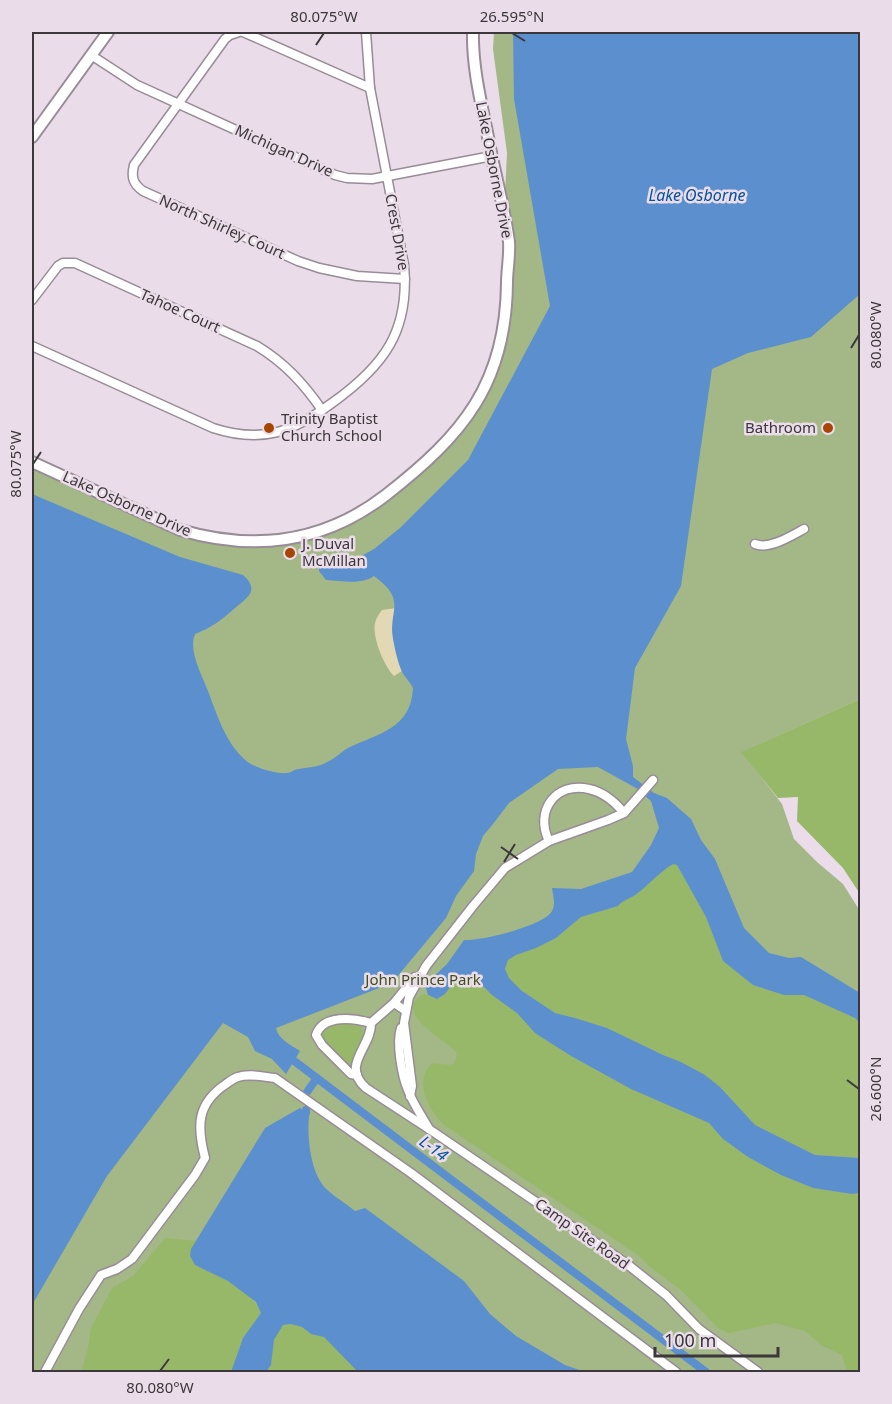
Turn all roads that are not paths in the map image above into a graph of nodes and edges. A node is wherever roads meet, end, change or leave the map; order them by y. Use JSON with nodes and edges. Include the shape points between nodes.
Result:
{"nodes":[{"id":1,"x":108,"y":32,"type":"edge"},
{"id":2,"x":241,"y":32,"type":"edge"},
{"id":3,"x":366,"y":32,"type":"edge"},
{"id":4,"x":473,"y":32,"type":"edge"},
{"id":5,"x":91,"y":55,"type":"junction"},
{"id":6,"x":370,"y":88,"type":"junction"},
{"id":7,"x":178,"y":104,"type":"junction"},
{"id":8,"x":32,"y":137,"type":"edge"},
{"id":9,"x":492,"y":156,"type":"junction"},
{"id":10,"x":387,"y":176,"type":"junction"},
{"id":11,"x":405,"y":279,"type":"junction"},
{"id":12,"x":32,"y":300,"type":"edge"},
{"id":13,"x":32,"y":346,"type":"edge"},
{"id":14,"x":322,"y":410,"type":"junction"},
{"id":15,"x":32,"y":462,"type":"edge"},
{"id":16,"x":804,"y":529,"type":"dead end"},
{"id":17,"x":755,"y":544,"type":"dead end"},
{"id":18,"x":653,"y":780,"type":"dead end"},
{"id":19,"x":624,"y":813,"type":"junction"},
{"id":20,"x":549,"y":841,"type":"junction"},
{"id":21,"x":426,"y":966,"type":"junction"},
{"id":22,"x":394,"y":1003,"type":"junction"},
{"id":23,"x":406,"y":1011,"type":"junction"},
{"id":24,"x":371,"y":1023,"type":"junction"},
{"id":25,"x":357,"y":1075,"type":"junction"},
{"id":26,"x":412,"y":1098,"type":"junction"},
{"id":27,"x":389,"y":1102,"type":"junction"},
{"id":28,"x":429,"y":1129,"type":"junction"},
{"id":29,"x":45,"y":1372,"type":"edge"},
{"id":30,"x":676,"y":1372,"type":"edge"},
{"id":31,"x":758,"y":1372,"type":"edge"}],
"edges":[{"from":1,"to":5,"type":"street"},
{"from":2,"to":6,"type":"street"},
{"from":2,"to":7,"type":"street","via":[[225,39]]},
{"from":3,"to":6,"type":"street","name":"Crest Drive"},
{"from":4,"to":9,"type":"street","name":"Lake Osborne Drive","via":[[475,67]]},
{"from":5,"to":7,"type":"street","name":"Michigan Drive","via":[[128,80]]},
{"from":5,"to":8,"type":"street"},
{"from":6,"to":10,"type":"street","name":"Crest Drive"},
{"from":7,"to":10,"type":"street","name":"Michigan Drive","via":[[335,175],[359,179]]},
{"from":7,"to":11,"type":"street","name":"North Shirley Court","via":[[134,165],[132,177],[138,188],[319,268],[357,276]]},
{"from":9,"to":10,"type":"street","name":"Michigan Drive"},
{"from":9,"to":15,"type":"street","name":"Lake Osborne Drive","via":[[509,244],[506,316],[488,383],[462,425],[436,454],[370,507],[337,525],[293,539],[225,541],[166,524]]},
{"from":10,"to":11,"type":"street","name":"Crest Drive"},
{"from":11,"to":14,"type":"street","name":"Crest Drive","via":[[401,316],[388,349],[366,377]]},
{"from":12,"to":14,"type":"street","name":"Tahoe Court","via":[[58,266],[75,263],[258,346],[294,374]]},
{"from":13,"to":14,"type":"street","name":"Crest Drive","via":[[226,432],[269,434],[304,423]]},
{"from":16,"to":17,"type":"street","via":[[771,544]]},
{"from":18,"to":19,"type":"street","name":"Camp Site Road"},
{"from":19,"to":20,"type":"street","name":"Camp Site Road"},
{"from":19,"to":20,"type":"street","via":[[592,789],[566,790],[550,801],[545,812],[543,823]]},
{"from":20,"to":21,"type":"street","name":"Camp Site Road","via":[[505,868]]},
{"from":21,"to":22,"type":"street"},
{"from":21,"to":23,"type":"street","name":"Camp Site Road"},
{"from":22,"to":23,"type":"street"},
{"from":22,"to":24,"type":"street"},
{"from":23,"to":26,"type":"street","name":"Camp Site Road","via":[[400,1031],[400,1053]]},
{"from":24,"to":25,"type":"street","via":[[357,1062]]},
{"from":24,"to":25,"type":"street","via":[[341,1019],[326,1023],[316,1035],[351,1074]]},
{"from":25,"to":27,"type":"street","via":[[366,1088]]},
{"from":26,"to":27,"type":"street","via":[[404,1107]]},
{"from":26,"to":28,"type":"street","name":"Camp Site Road"},
{"from":27,"to":28,"type":"street"},
{"from":28,"to":31,"type":"street","name":"Camp Site Road","via":[[627,1264],[666,1295],[699,1329]]},
{"from":29,"to":30,"type":"street","via":[[101,1275],[132,1259],[195,1175],[205,1158],[199,1133],[202,1109],[217,1090],[238,1077],[256,1076],[275,1078],[411,1173]]}]}
